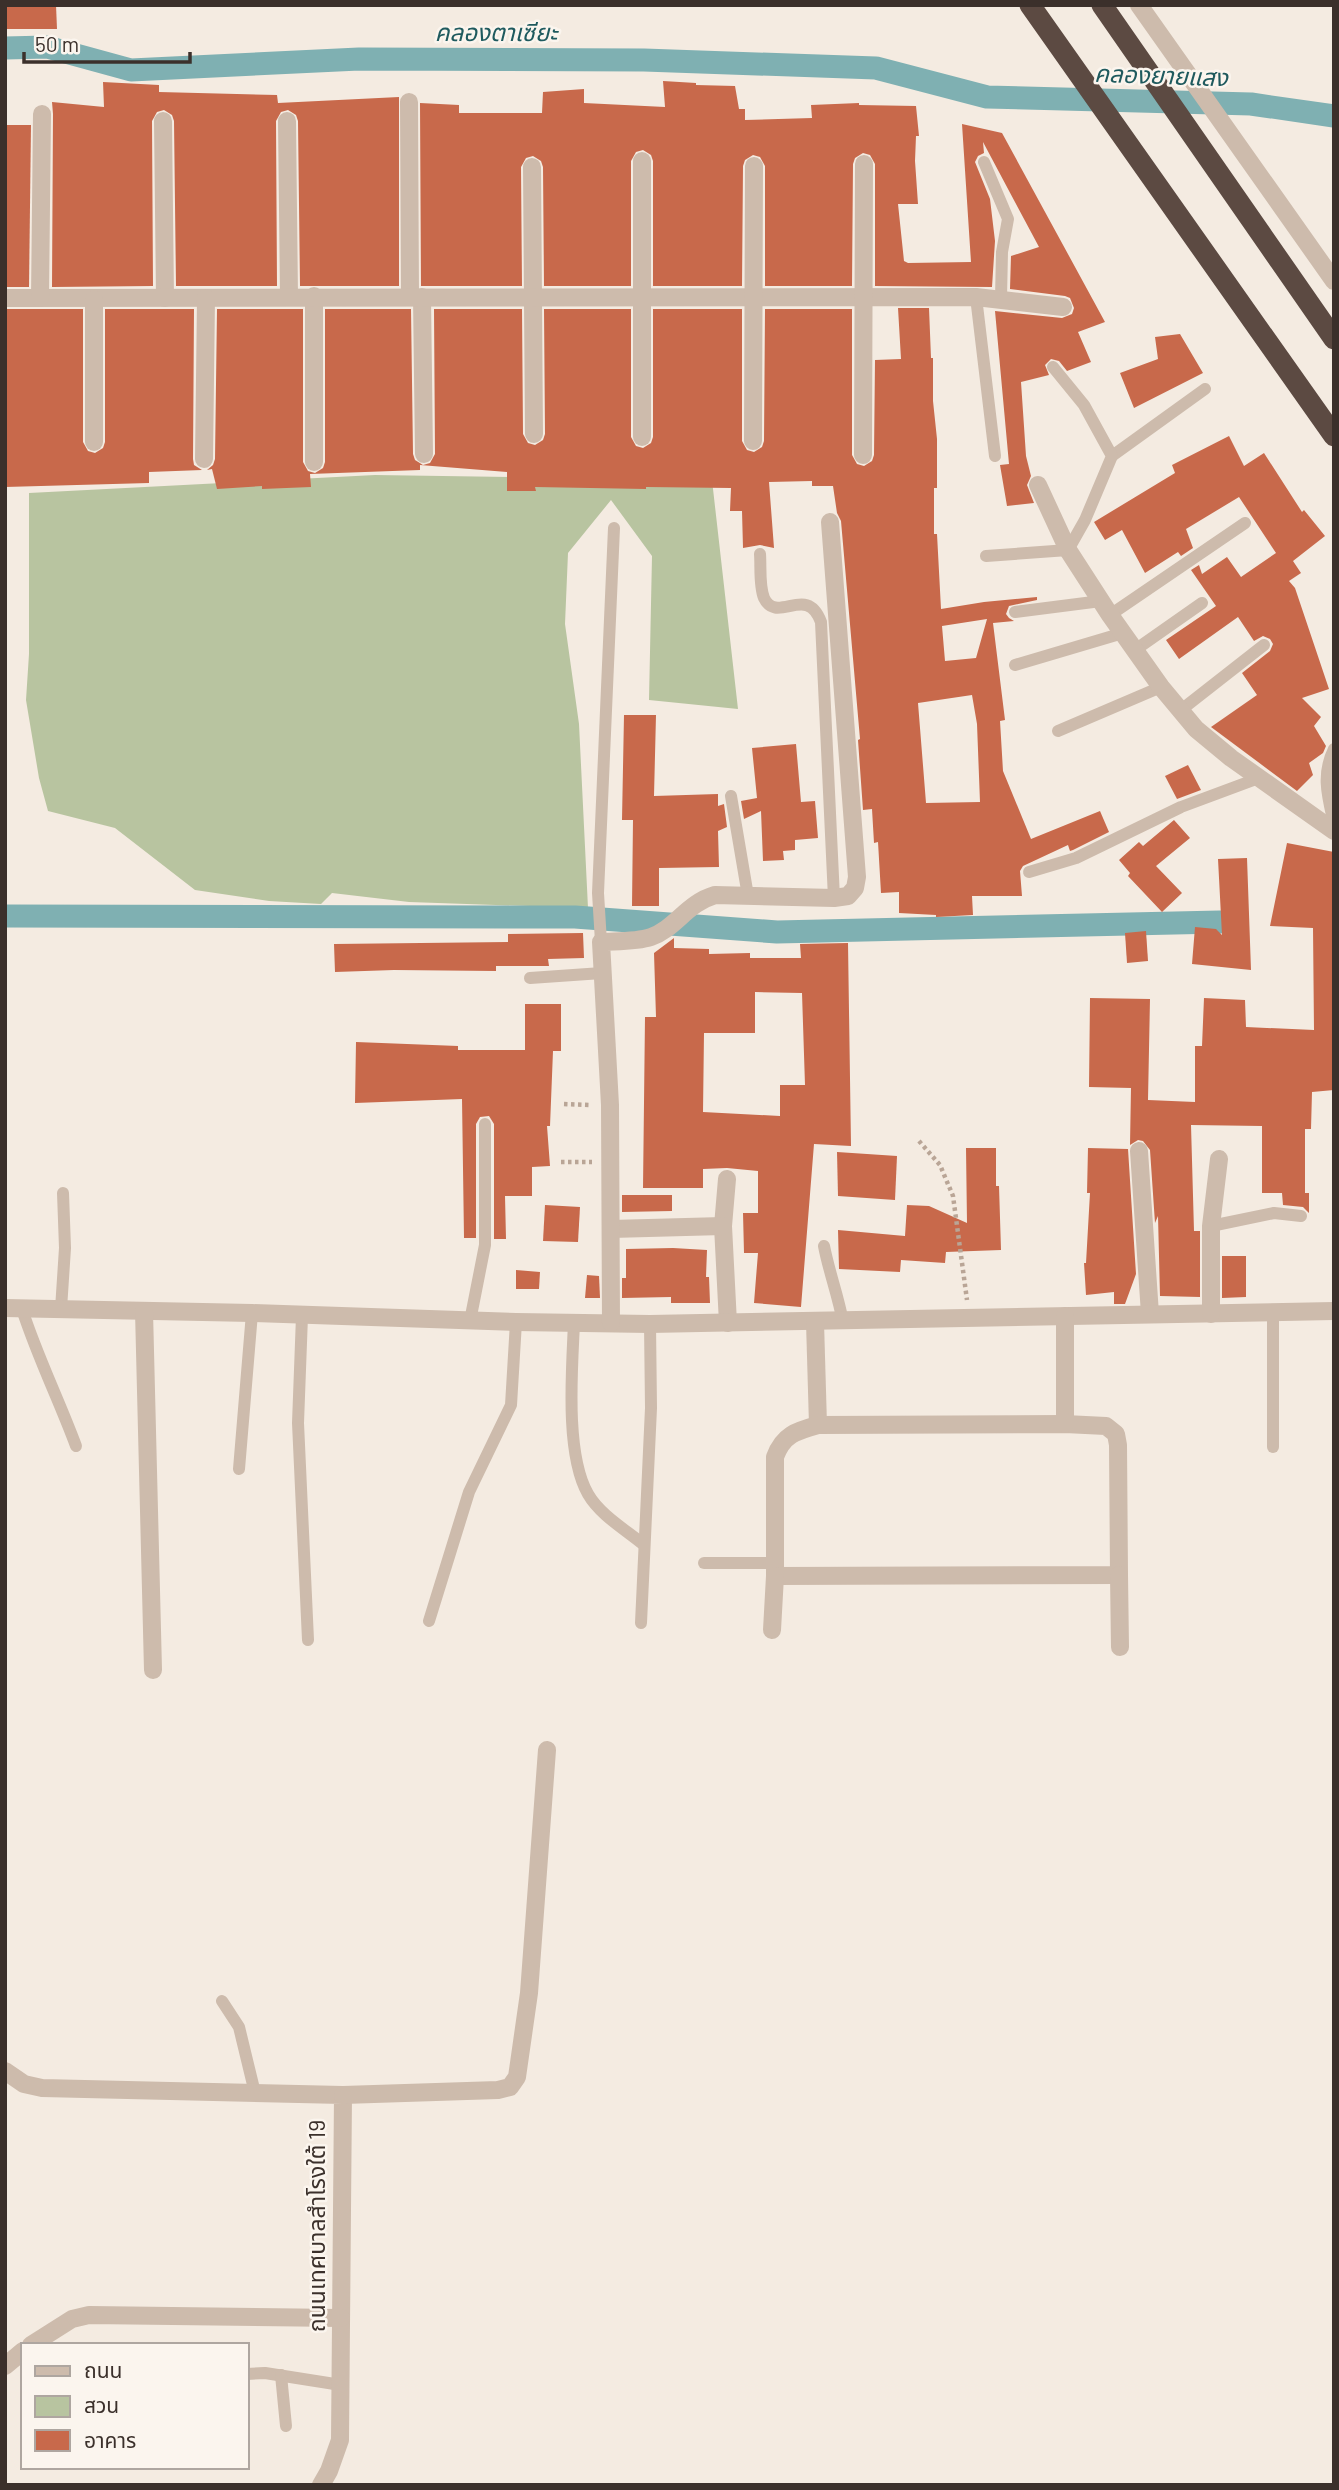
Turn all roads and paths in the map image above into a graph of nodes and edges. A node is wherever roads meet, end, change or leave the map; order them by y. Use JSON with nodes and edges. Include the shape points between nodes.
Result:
{"nodes":[{"id":1,"x":1030,"y":5,"type":"edge"},
{"id":2,"x":1102,"y":5,"type":"edge"},
{"id":3,"x":1139,"y":5,"type":"edge"},
{"id":4,"x":409,"y":102,"type":"dead end"},
{"id":5,"x":42,"y":114,"type":"dead end"},
{"id":6,"x":163,"y":121,"type":"dead end"},
{"id":7,"x":287,"y":121,"type":"dead end"},
{"id":8,"x":642,"y":161,"type":"dead end"},
{"id":9,"x":985,"y":162,"type":"dead end"},
{"id":10,"x":864,"y":164,"type":"dead end"},
{"id":11,"x":754,"y":166,"type":"dead end"},
{"id":12,"x":532,"y":167,"type":"dead end"},
{"id":13,"x":1334,"y":281,"type":"edge"},
{"id":14,"x":753,"y":295,"type":"junction"},
{"id":15,"x":314,"y":296,"type":"junction"},
{"id":16,"x":643,"y":296,"type":"junction"},
{"id":17,"x":864,"y":296,"type":"junction"},
{"id":18,"x":289,"y":297,"type":"junction"},
{"id":19,"x":416,"y":297,"type":"junction"},
{"id":20,"x":976,"y":297,"type":"junction"},
{"id":21,"x":5,"y":298,"type":"edge"},
{"id":22,"x":40,"y":298,"type":"junction"},
{"id":23,"x":165,"y":298,"type":"junction"},
{"id":24,"x":206,"y":298,"type":"junction"},
{"id":25,"x":533,"y":298,"type":"junction"},
{"id":26,"x":1001,"y":298,"type":"junction"},
{"id":27,"x":94,"y":299,"type":"junction"},
{"id":28,"x":1063,"y":307,"type":"dead end"},
{"id":29,"x":1334,"y":339,"type":"edge"},
{"id":30,"x":1053,"y":366,"type":"dead end"},
{"id":31,"x":1205,"y":389,"type":"dead end"},
{"id":32,"x":534,"y":434,"type":"dead end"},
{"id":33,"x":1334,"y":436,"type":"edge"},
{"id":34,"x":642,"y":437,"type":"dead end"},
{"id":35,"x":753,"y":441,"type":"dead end"},
{"id":36,"x":94,"y":442,"type":"dead end"},
{"id":37,"x":424,"y":454,"type":"dead end"},
{"id":38,"x":863,"y":455,"type":"dead end"},
{"id":39,"x":995,"y":456,"type":"dead end"},
{"id":40,"x":1112,"y":456,"type":"junction"},
{"id":41,"x":204,"y":459,"type":"dead end"},
{"id":42,"x":314,"y":462,"type":"dead end"},
{"id":43,"x":1038,"y":485,"type":"dead end"},
{"id":44,"x":830,"y":522,"type":"dead end"},
{"id":45,"x":1245,"y":523,"type":"dead end"},
{"id":46,"x":614,"y":528,"type":"dead end"},
{"id":47,"x":1068,"y":550,"type":"junction"},
{"id":48,"x":760,"y":554,"type":"dead end"},
{"id":49,"x":986,"y":556,"type":"dead end"},
{"id":50,"x":1202,"y":603,"type":"dead end"},
{"id":51,"x":1106,"y":608,"type":"junction"},
{"id":52,"x":1015,"y":612,"type":"dead end"},
{"id":53,"x":1123,"y":633,"type":"junction"},
{"id":54,"x":1264,"y":645,"type":"dead end"},
{"id":55,"x":1135,"y":650,"type":"junction"},
{"id":56,"x":1015,"y":665,"type":"dead end"},
{"id":57,"x":824,"y":684,"type":"junction"},
{"id":58,"x":842,"y":684,"type":"junction"},
{"id":59,"x":1161,"y":687,"type":"junction"},
{"id":60,"x":1181,"y":710,"type":"junction"},
{"id":61,"x":1058,"y":731,"type":"dead end"},
{"id":62,"x":1334,"y":749,"type":"edge"},
{"id":63,"x":1259,"y":778,"type":"junction"},
{"id":64,"x":731,"y":796,"type":"dead end"},
{"id":65,"x":1334,"y":824,"type":"edge"},
{"id":66,"x":1334,"y":831,"type":"edge"},
{"id":67,"x":1029,"y":872,"type":"dead end"},
{"id":68,"x":748,"y":896,"type":"junction"},
{"id":69,"x":834,"y":898,"type":"junction"},
{"id":70,"x":601,"y":942,"type":"junction"},
{"id":71,"x":603,"y":973,"type":"junction"},
{"id":72,"x":530,"y":978,"type":"dead end"},
{"id":73,"x":564,"y":1104,"type":"dead end"},
{"id":74,"x":610,"y":1105,"type":"junction"},
{"id":75,"x":485,"y":1125,"type":"dead end"},
{"id":76,"x":919,"y":1141,"type":"dead end"},
{"id":77,"x":1139,"y":1152,"type":"dead end"},
{"id":78,"x":1219,"y":1159,"type":"dead end"},
{"id":79,"x":561,"y":1162,"type":"dead end"},
{"id":80,"x":610,"y":1162,"type":"junction"},
{"id":81,"x":727,"y":1179,"type":"dead end"},
{"id":82,"x":63,"y":1193,"type":"dead end"},
{"id":83,"x":1301,"y":1216,"type":"dead end"},
{"id":84,"x":723,"y":1226,"type":"junction"},
{"id":85,"x":1211,"y":1226,"type":"junction"},
{"id":86,"x":611,"y":1229,"type":"junction"},
{"id":87,"x":824,"y":1246,"type":"dead end"},
{"id":88,"x":14,"y":1309,"type":"edge"},
{"id":89,"x":61,"y":1309,"type":"junction"},
{"id":90,"x":144,"y":1311,"type":"junction"},
{"id":91,"x":1334,"y":1311,"type":"edge"},
{"id":92,"x":1273,"y":1312,"type":"junction"},
{"id":93,"x":251,"y":1313,"type":"junction"},
{"id":94,"x":1150,"y":1314,"type":"junction"},
{"id":95,"x":1211,"y":1314,"type":"junction"},
{"id":96,"x":302,"y":1316,"type":"junction"},
{"id":97,"x":1065,"y":1316,"type":"junction"},
{"id":98,"x":968,"y":1318,"type":"junction"},
{"id":99,"x":470,"y":1321,"type":"junction"},
{"id":100,"x":516,"y":1322,"type":"junction"},
{"id":101,"x":815,"y":1322,"type":"junction"},
{"id":102,"x":842,"y":1322,"type":"junction"},
{"id":103,"x":574,"y":1323,"type":"junction"},
{"id":104,"x":611,"y":1323,"type":"junction"},
{"id":105,"x":650,"y":1324,"type":"junction"},
{"id":106,"x":728,"y":1324,"type":"junction"},
{"id":107,"x":1065,"y":1424,"type":"junction"},
{"id":108,"x":818,"y":1425,"type":"junction"},
{"id":109,"x":76,"y":1446,"type":"dead end"},
{"id":110,"x":1273,"y":1447,"type":"dead end"},
{"id":111,"x":239,"y":1469,"type":"dead end"},
{"id":112,"x":644,"y":1545,"type":"junction"},
{"id":113,"x":704,"y":1563,"type":"dead end"},
{"id":114,"x":775,"y":1570,"type":"junction"},
{"id":115,"x":1119,"y":1575,"type":"junction"},
{"id":116,"x":429,"y":1621,"type":"dead end"},
{"id":117,"x":641,"y":1623,"type":"dead end"},
{"id":118,"x":772,"y":1630,"type":"dead end"},
{"id":119,"x":308,"y":1640,"type":"dead end"},
{"id":120,"x":1120,"y":1647,"type":"dead end"},
{"id":121,"x":153,"y":1670,"type":"dead end"},
{"id":122,"x":548,"y":1750,"type":"dead end"},
{"id":123,"x":222,"y":2001,"type":"dead end"},
{"id":124,"x":5,"y":2071,"type":"edge"},
{"id":125,"x":255,"y":2093,"type":"junction"},
{"id":126,"x":343,"y":2095,"type":"junction"},
{"id":127,"x":341,"y":2318,"type":"junction"},
{"id":128,"x":34,"y":2343,"type":"edge"},
{"id":129,"x":21,"y":2353,"type":"edge"},
{"id":130,"x":5,"y":2366,"type":"edge"},
{"id":131,"x":248,"y":2374,"type":"edge"},
{"id":132,"x":281,"y":2375,"type":"junction"},
{"id":133,"x":341,"y":2385,"type":"junction"},
{"id":134,"x":286,"y":2427,"type":"dead end"},
{"id":135,"x":321,"y":2485,"type":"edge"}],
"edges":[{"from":1,"to":33,"type":"highway"},
{"from":2,"to":29,"type":"highway"},
{"from":3,"to":13,"type":"street"},
{"from":4,"to":19,"type":"street"},
{"from":5,"to":22,"type":"street"},
{"from":6,"to":23,"type":"street"},
{"from":7,"to":18,"type":"street"},
{"from":8,"to":16,"type":"street"},
{"from":9,"to":26,"type":"lane","via":[[1007,219]]},
{"from":10,"to":17,"type":"street"},
{"from":11,"to":14,"type":"street"},
{"from":12,"to":25,"type":"street"},
{"from":14,"to":16,"type":"street"},
{"from":14,"to":17,"type":"street"},
{"from":14,"to":35,"type":"street"},
{"from":15,"to":18,"type":"street"},
{"from":15,"to":19,"type":"street"},
{"from":15,"to":42,"type":"street"},
{"from":16,"to":25,"type":"street"},
{"from":16,"to":34,"type":"street"},
{"from":17,"to":20,"type":"street"},
{"from":17,"to":38,"type":"street"},
{"from":18,"to":24,"type":"street"},
{"from":19,"to":25,"type":"street"},
{"from":19,"to":37,"type":"street"},
{"from":20,"to":26,"type":"street"},
{"from":20,"to":39,"type":"lane"},
{"from":21,"to":22,"type":"street"},
{"from":22,"to":27,"type":"street"},
{"from":23,"to":24,"type":"street"},
{"from":23,"to":27,"type":"street"},
{"from":24,"to":41,"type":"street"},
{"from":25,"to":32,"type":"street"},
{"from":26,"to":28,"type":"street"},
{"from":27,"to":36,"type":"street"},
{"from":30,"to":40,"type":"lane","via":[[1084,405]]},
{"from":31,"to":40,"type":"lane"},
{"from":40,"to":47,"type":"lane"},
{"from":43,"to":47,"type":"street"},
{"from":44,"to":58,"type":"street"},
{"from":45,"to":51,"type":"lane"},
{"from":46,"to":70,"type":"lane","via":[[598,879]]},
{"from":47,"to":49,"type":"lane"},
{"from":47,"to":51,"type":"street"},
{"from":48,"to":57,"type":"lane","via":[[763,596],[769,605],[801,604],[817,611]]},
{"from":50,"to":55,"type":"lane"},
{"from":51,"to":52,"type":"lane"},
{"from":51,"to":53,"type":"street"},
{"from":53,"to":55,"type":"street"},
{"from":53,"to":56,"type":"lane"},
{"from":54,"to":60,"type":"lane"},
{"from":55,"to":59,"type":"street"},
{"from":57,"to":58,"type":"lane"},
{"from":57,"to":69,"type":"lane"},
{"from":58,"to":69,"type":"street","via":[[857,877],[848,896]]},
{"from":59,"to":60,"type":"street"},
{"from":59,"to":61,"type":"lane"},
{"from":60,"to":63,"type":"street","via":[[1196,729]]},
{"from":62,"to":65,"type":"lane","via":[[1325,773]]},
{"from":63,"to":66,"type":"street"},
{"from":63,"to":67,"type":"lane","via":[[1181,807],[1076,859]]},
{"from":64,"to":68,"type":"lane"},
{"from":68,"to":69,"type":"street"},
{"from":68,"to":70,"type":"street","via":[[701,899],[650,937]]},
{"from":70,"to":71,"type":"street"},
{"from":71,"to":72,"type":"lane"},
{"from":71,"to":74,"type":"street"},
{"from":73,"to":74,"type":"path"},
{"from":74,"to":80,"type":"street"},
{"from":75,"to":99,"type":"lane","via":[[485,1245]]},
{"from":76,"to":98,"type":"path","via":[[940,1165],[953,1196]]},
{"from":77,"to":94,"type":"street"},
{"from":78,"to":85,"type":"street"},
{"from":79,"to":80,"type":"path"},
{"from":80,"to":86,"type":"street"},
{"from":81,"to":84,"type":"street"},
{"from":82,"to":89,"type":"lane"},
{"from":83,"to":85,"type":"lane","via":[[1273,1213]]},
{"from":84,"to":86,"type":"street"},
{"from":84,"to":106,"type":"street"},
{"from":85,"to":95,"type":"street"},
{"from":86,"to":104,"type":"street"},
{"from":87,"to":102,"type":"lane"},
{"from":88,"to":89,"type":"street"},
{"from":88,"to":109,"type":"lane","via":[[53,1385]]},
{"from":89,"to":90,"type":"street"},
{"from":90,"to":93,"type":"street"},
{"from":90,"to":121,"type":"street"},
{"from":91,"to":92,"type":"street"},
{"from":92,"to":95,"type":"street"},
{"from":92,"to":110,"type":"lane"},
{"from":93,"to":96,"type":"street"},
{"from":93,"to":111,"type":"lane"},
{"from":94,"to":95,"type":"street"},
{"from":94,"to":97,"type":"street"},
{"from":96,"to":99,"type":"street"},
{"from":96,"to":119,"type":"lane","via":[[298,1423]]},
{"from":97,"to":98,"type":"street"},
{"from":97,"to":107,"type":"street"},
{"from":98,"to":102,"type":"street"},
{"from":99,"to":100,"type":"street"},
{"from":100,"to":103,"type":"street"},
{"from":100,"to":116,"type":"lane","via":[[511,1405],[469,1492]]},
{"from":101,"to":102,"type":"street"},
{"from":101,"to":106,"type":"street"},
{"from":101,"to":108,"type":"street"},
{"from":103,"to":104,"type":"street"},
{"from":103,"to":112,"type":"lane","via":[[571,1388],[580,1477],[604,1513]]},
{"from":104,"to":105,"type":"street"},
{"from":105,"to":106,"type":"street"},
{"from":105,"to":112,"type":"lane"},
{"from":107,"to":108,"type":"street"},
{"from":107,"to":115,"type":"street","via":[[1106,1426],[1116,1434]]},
{"from":108,"to":114,"type":"street","via":[[792,1432],[779,1444],[775,1457]]},
{"from":112,"to":117,"type":"lane"},
{"from":113,"to":114,"type":"lane"},
{"from":114,"to":115,"type":"street"},
{"from":114,"to":118,"type":"street"},
{"from":115,"to":120,"type":"street"},
{"from":122,"to":126,"type":"street","via":[[529,1993],[517,2077],[510,2087],[498,2091]]},
{"from":123,"to":125,"type":"lane","via":[[239,2027]]},
{"from":124,"to":125,"type":"street","name":"ถนนเทศบาลสำโรงใต้ 19","via":[[24,2084],[42,2088]]},
{"from":125,"to":126,"type":"street","name":"ถนนเทศบาลสำโรงใต้ 19"},
{"from":126,"to":127,"type":"street","name":"ถนนเทศบาลสำโรงใต้ 19"},
{"from":127,"to":128,"type":"street","via":[[89,2315],[72,2319]]},
{"from":127,"to":133,"type":"street","name":"ถนนเทศบาลสำโรงใต้ 19"},
{"from":129,"to":130,"type":"street"},
{"from":131,"to":132,"type":"lane"},
{"from":132,"to":133,"type":"lane"},
{"from":132,"to":134,"type":"lane"},
{"from":133,"to":135,"type":"street","name":"ถนนเทศบาลสำโรงใต้ 19","via":[[340,2440]]}]}
